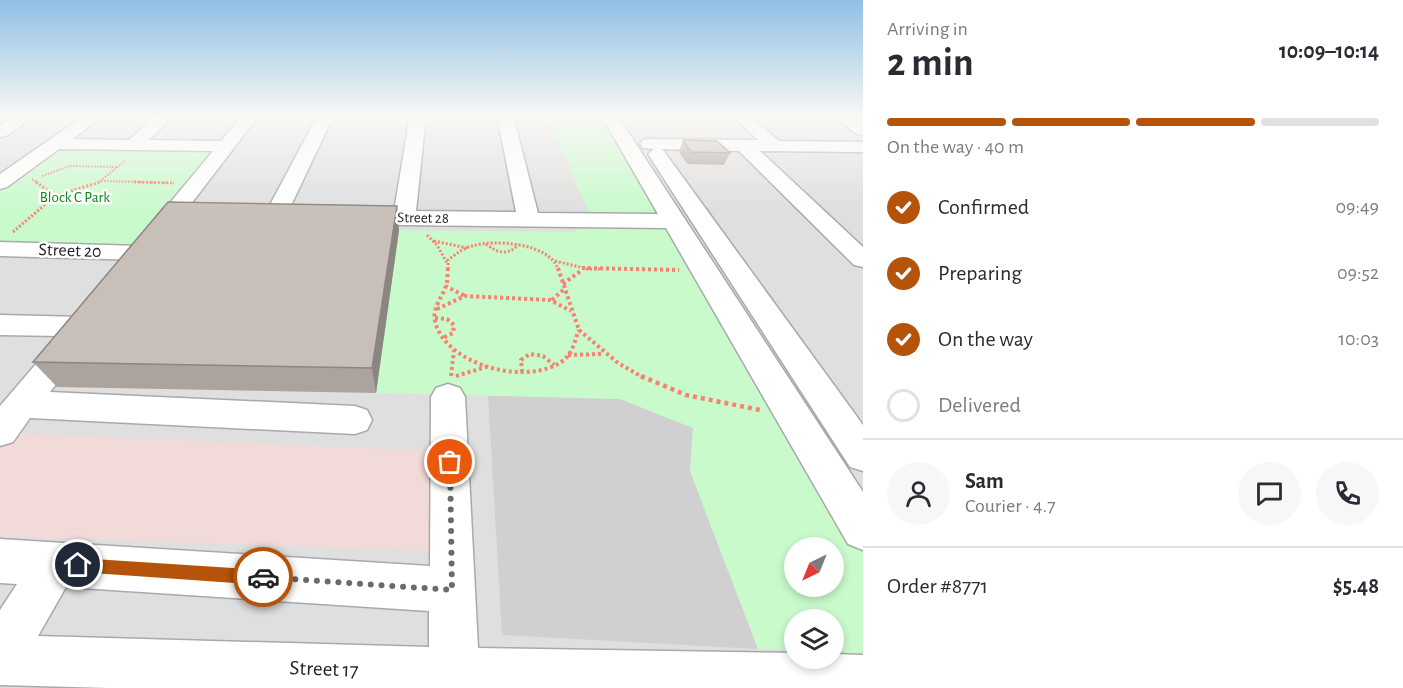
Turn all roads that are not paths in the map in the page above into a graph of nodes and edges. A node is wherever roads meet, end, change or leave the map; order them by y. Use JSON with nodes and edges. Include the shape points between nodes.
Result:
{"nodes":[{"id":1,"x":50,"y":147,"type":"edge"},
{"id":2,"x":226,"y":147,"type":"edge"},
{"id":3,"x":310,"y":147,"type":"edge"},
{"id":4,"x":416,"y":147,"type":"edge"},
{"id":5,"x":512,"y":147,"type":"edge"},
{"id":6,"x":640,"y":147,"type":"edge"},
{"id":7,"x":646,"y":147,"type":"edge"},
{"id":8,"x":738,"y":147,"type":"edge"},
{"id":9,"x":745,"y":147,"type":"edge"},
{"id":10,"x":834,"y":147,"type":"edge"},
{"id":11,"x":858,"y":154,"type":"edge"},
{"id":12,"x":654,"y":162,"type":"junction"},
{"id":13,"x":0,"y":183,"type":"edge"},
{"id":14,"x":252,"y":216,"type":"edge"},
{"id":15,"x":275,"y":216,"type":"junction"},
{"id":16,"x":298,"y":217,"type":"edge"},
{"id":17,"x":333,"y":217,"type":"edge"},
{"id":18,"x":411,"y":218,"type":"junction"},
{"id":19,"x":528,"y":219,"type":"junction"},
{"id":20,"x":676,"y":221,"type":"junction"},
{"id":21,"x":3,"y":243,"type":"edge"},
{"id":22,"x":863,"y":260,"type":"edge"},
{"id":23,"x":0,"y":325,"type":"edge"},
{"id":24,"x":449,"y":388,"type":"road end"},
{"id":25,"x":825,"y":400,"type":"junction"},
{"id":26,"x":21,"y":404,"type":"junction"},
{"id":27,"x":788,"y":405,"type":"junction"},
{"id":28,"x":355,"y":420,"type":"dead end"},
{"id":29,"x":0,"y":431,"type":"edge"},
{"id":30,"x":863,"y":455,"type":"edge"},
{"id":31,"x":863,"y":530,"type":"edge"},
{"id":32,"x":0,"y":561,"type":"edge"},
{"id":33,"x":55,"y":564,"type":"junction"},
{"id":34,"x":452,"y":590,"type":"junction"},
{"id":35,"x":0,"y":655,"type":"edge"},
{"id":36,"x":0,"y":660,"type":"edge"},
{"id":37,"x":185,"y":677,"type":"edge"},
{"id":38,"x":429,"y":677,"type":"edge"},
{"id":39,"x":863,"y":680,"type":"edge"},
{"id":40,"x":654,"y":681,"type":"edge"}],
"edges":[{"from":1,"to":13,"type":"street"},
{"from":2,"to":21,"type":"street","name":"Street 20","via":[[182,216],[134,263]]},
{"from":3,"to":15,"type":"street"},
{"from":4,"to":18,"type":"street"},
{"from":5,"to":19,"type":"street"},
{"from":6,"to":12,"type":"street"},
{"from":7,"to":12,"type":"street"},
{"from":8,"to":12,"type":"street"},
{"from":9,"to":22,"type":"street"},
{"from":10,"to":11,"type":"street"},
{"from":12,"to":20,"type":"street"},
{"from":12,"to":25,"type":"street"},
{"from":14,"to":15,"type":"street"},
{"from":15,"to":16,"type":"street"},
{"from":17,"to":18,"type":"street","name":"Street 28"},
{"from":18,"to":19,"type":"street","name":"Street 28"},
{"from":19,"to":20,"type":"street","name":"Street 28"},
{"from":20,"to":27,"type":"street"},
{"from":23,"to":26,"type":"street","via":[[91,318]]},
{"from":24,"to":34,"type":"street"},
{"from":25,"to":27,"type":"street"},
{"from":25,"to":30,"type":"street"},
{"from":26,"to":28,"type":"street"},
{"from":26,"to":29,"type":"street"},
{"from":27,"to":31,"type":"street"},
{"from":32,"to":33,"type":"street"},
{"from":33,"to":34,"type":"street"},
{"from":33,"to":35,"type":"street"},
{"from":34,"to":38,"type":"street"},
{"from":36,"to":37,"type":"street","name":"Street 17"},
{"from":37,"to":38,"type":"street","name":"Street 17"},
{"from":38,"to":40,"type":"street","name":"Street 17"},
{"from":39,"to":40,"type":"street","name":"Street 17"}]}
